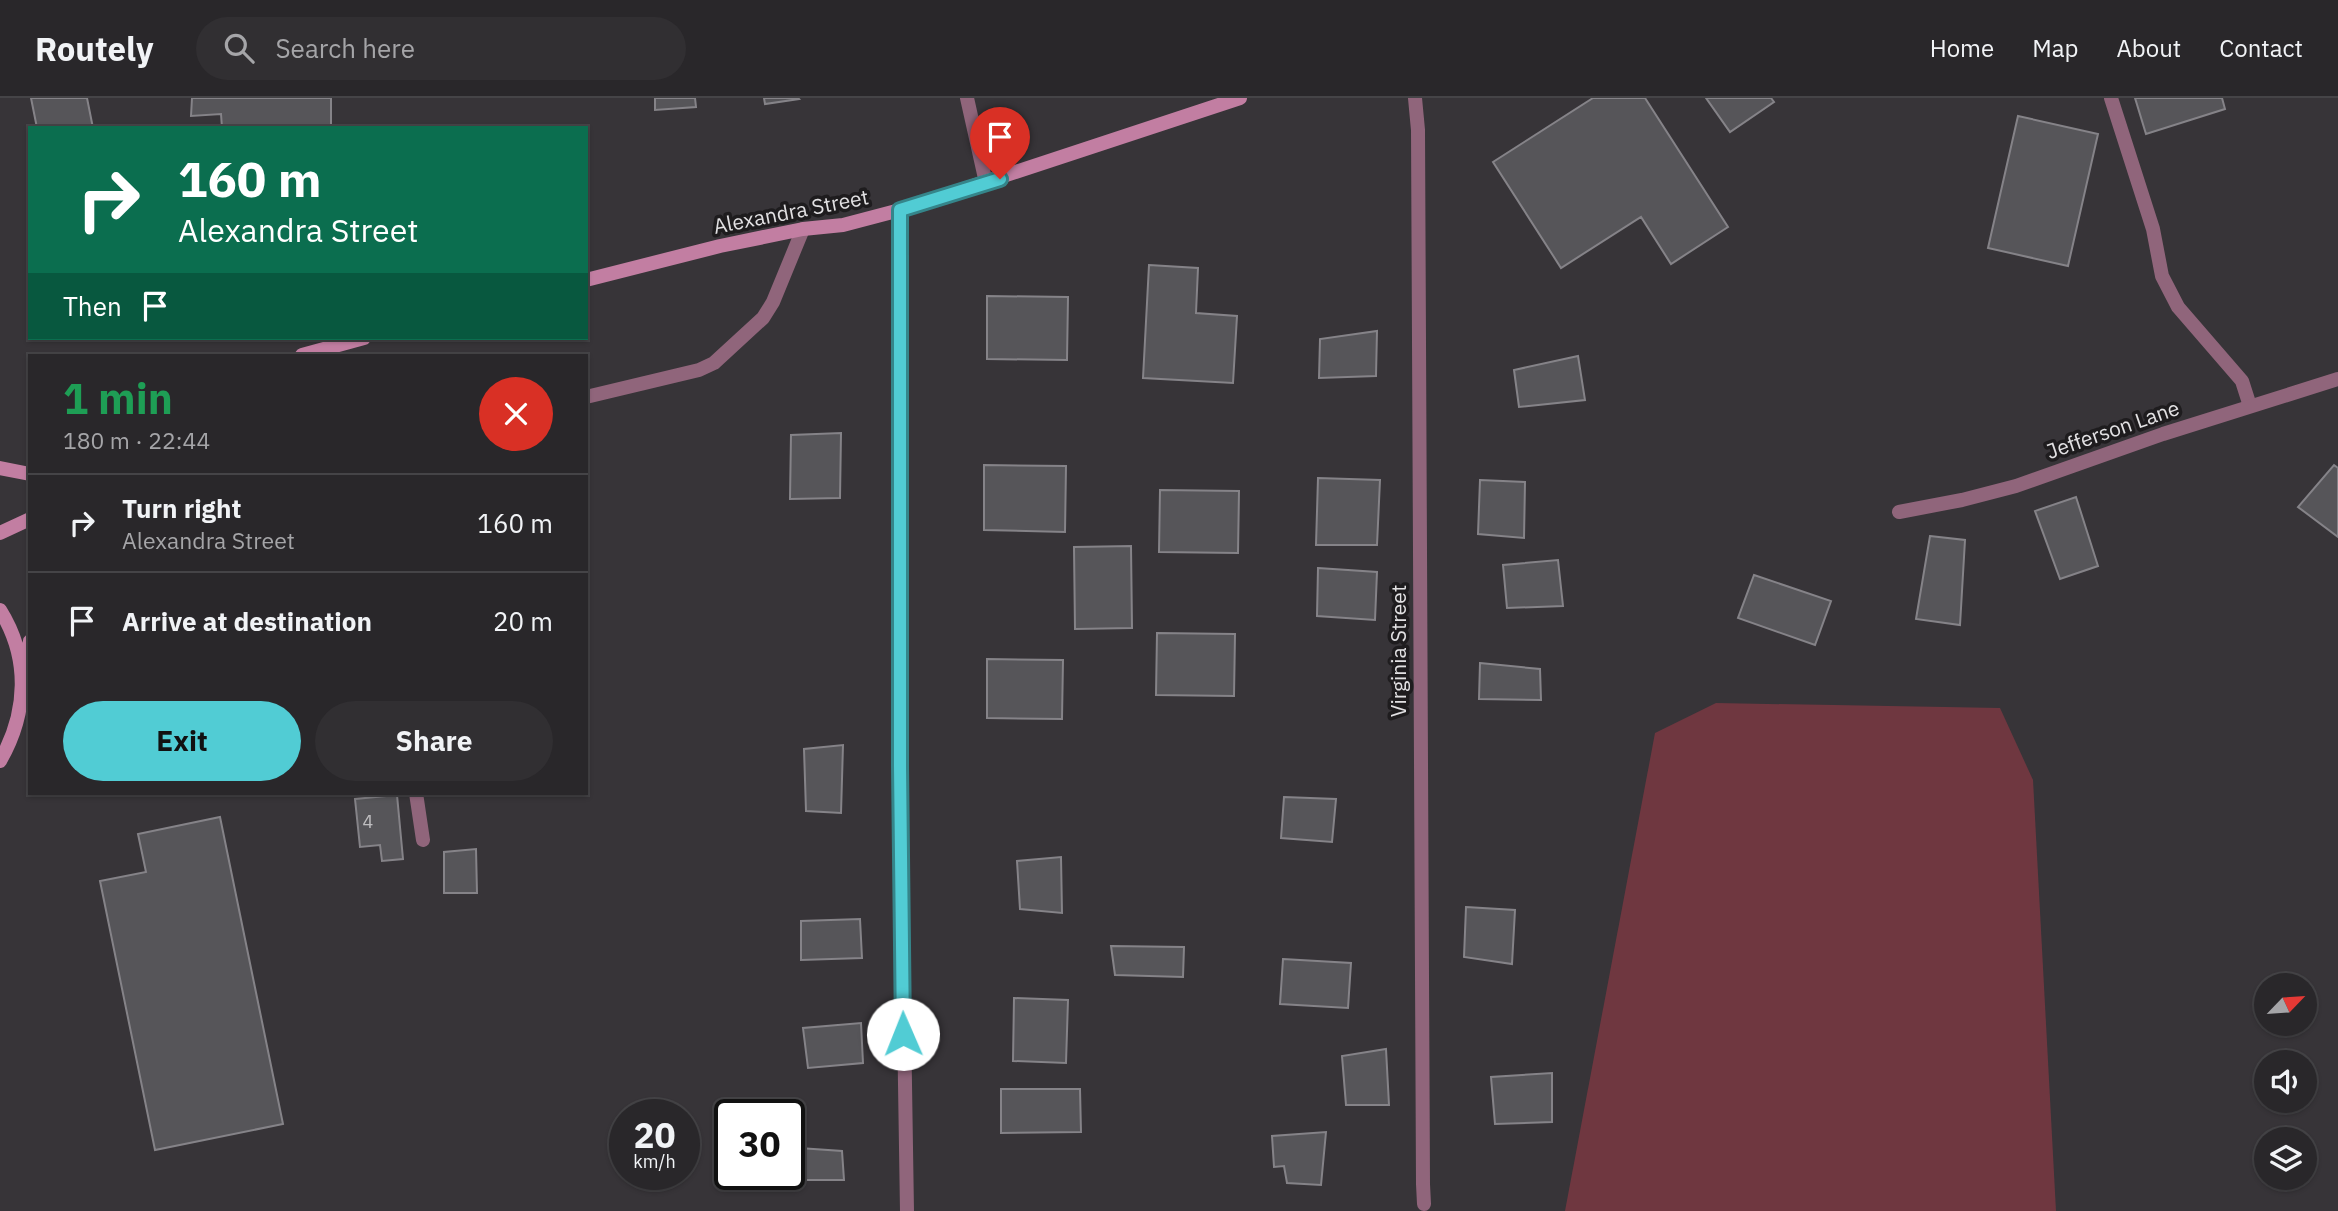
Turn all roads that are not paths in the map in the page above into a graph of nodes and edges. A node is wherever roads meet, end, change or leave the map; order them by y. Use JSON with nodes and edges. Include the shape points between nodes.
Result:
{"nodes":[{"id":1,"x":967,"y":98,"type":"edge"},
{"id":2,"x":1240,"y":98,"type":"edge"},
{"id":3,"x":1415,"y":98,"type":"edge"},
{"id":4,"x":2111,"y":98,"type":"edge"},
{"id":5,"x":986,"y":183,"type":"junction"},
{"id":6,"x":900,"y":210,"type":"junction"},
{"id":7,"x":803,"y":229,"type":"junction"},
{"id":8,"x":588,"y":279,"type":"edge"},
{"id":9,"x":357,"y":340,"type":"edge"},
{"id":10,"x":306,"y":354,"type":"edge"},
{"id":11,"x":2338,"y":379,"type":"edge"},
{"id":12,"x":588,"y":397,"type":"edge"},
{"id":13,"x":2250,"y":406,"type":"junction"},
{"id":14,"x":0,"y":468,"type":"edge"},
{"id":15,"x":28,"y":474,"type":"edge"},
{"id":16,"x":1899,"y":512,"type":"dead end"},
{"id":17,"x":28,"y":520,"type":"edge"},
{"id":18,"x":0,"y":533,"type":"edge"},
{"id":19,"x":0,"y":610,"type":"edge"},
{"id":20,"x":28,"y":656,"type":"edge"},
{"id":21,"x":23,"y":694,"type":"junction"},
{"id":22,"x":0,"y":761,"type":"edge"},
{"id":23,"x":416,"y":795,"type":"edge"},
{"id":24,"x":423,"y":840,"type":"dead end"},
{"id":25,"x":1424,"y":1203,"type":"dead end"},
{"id":26,"x":907,"y":1211,"type":"edge"}],
"edges":[{"from":1,"to":5,"type":"street"},
{"from":2,"to":5,"type":"main road","name":"Alexandra Street"},
{"from":3,"to":25,"type":"street","name":"Virginia Street"},
{"from":4,"to":13,"type":"street","via":[[2153,229],[2162,276],[2178,307],[2242,381]]},
{"from":5,"to":6,"type":"main road","name":"Alexandra Street"},
{"from":6,"to":7,"type":"main road","name":"Alexandra Street","via":[[843,225]]},
{"from":6,"to":26,"type":"street","via":[[900,766]]},
{"from":7,"to":8,"type":"main road","name":"Alexandra Street"},
{"from":7,"to":12,"type":"street","via":[[774,302],[714,363]]},
{"from":9,"to":10,"type":"main road"},
{"from":11,"to":13,"type":"street","name":"Jefferson Lane"},
{"from":13,"to":16,"type":"street","name":"Jefferson Lane","via":[[2016,486]]},
{"from":14,"to":15,"type":"main road"},
{"from":17,"to":18,"type":"main road"},
{"from":19,"to":21,"type":"main road","via":[[18,646]]},
{"from":20,"to":21,"type":"main road"},
{"from":21,"to":22,"type":"main road","via":[[12,740]]},
{"from":23,"to":24,"type":"street"}]}
